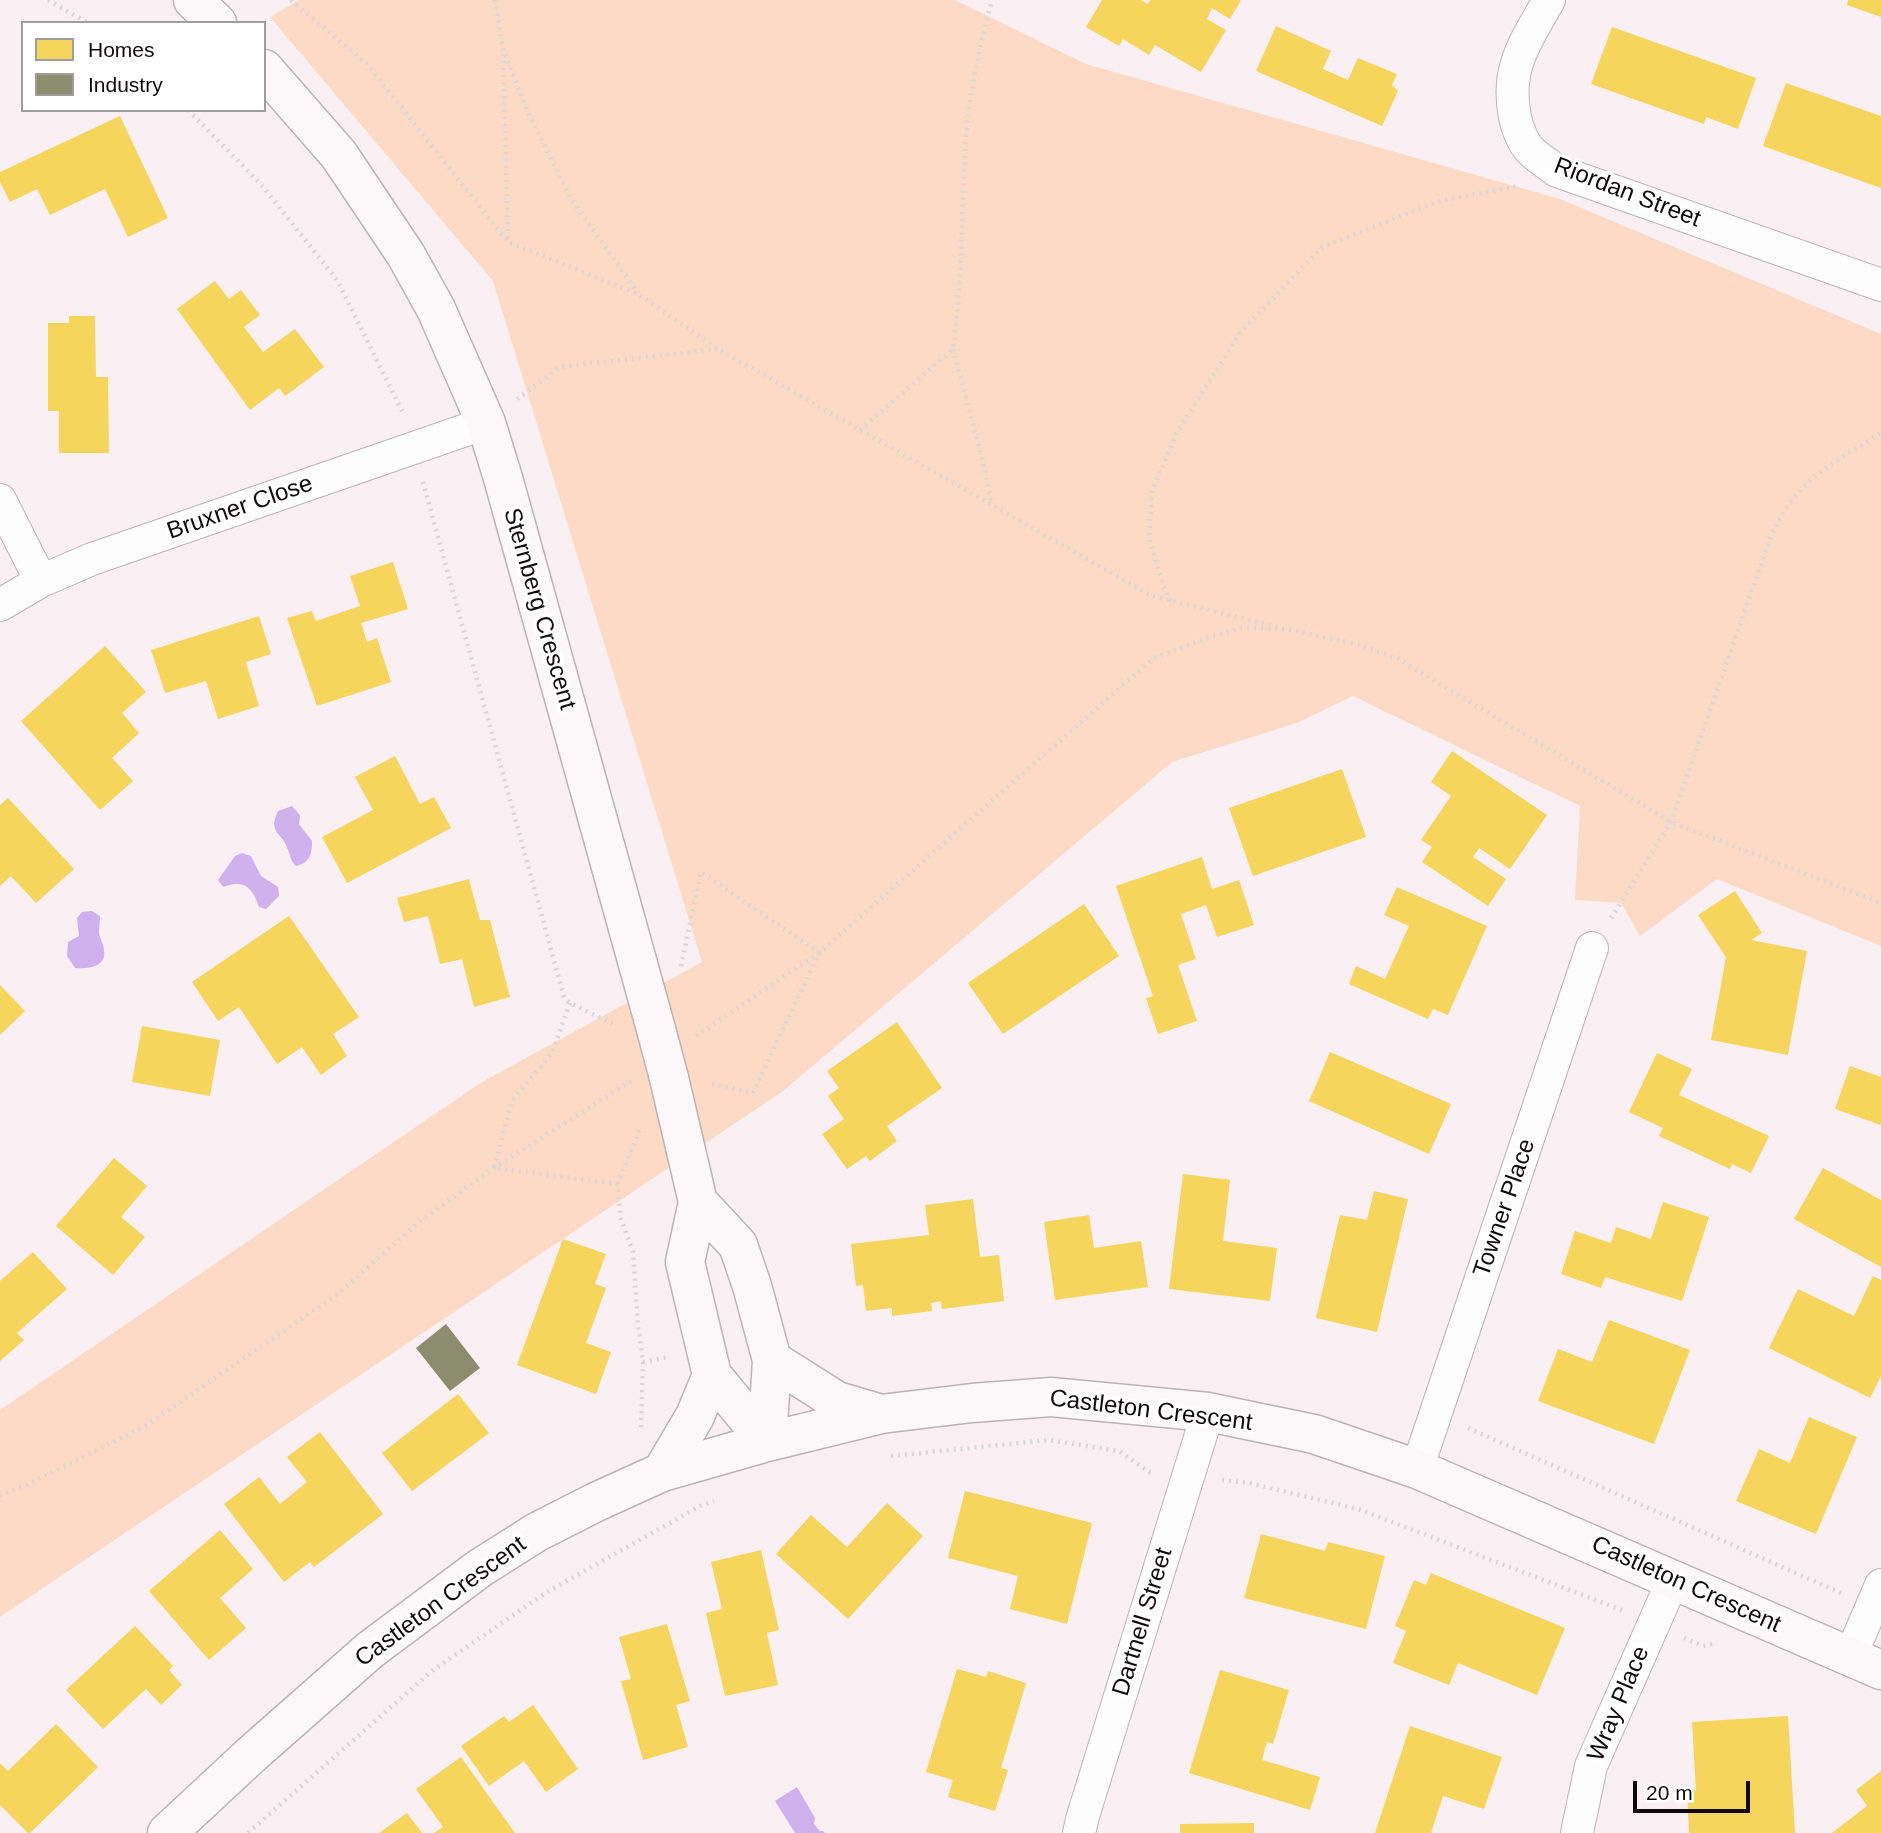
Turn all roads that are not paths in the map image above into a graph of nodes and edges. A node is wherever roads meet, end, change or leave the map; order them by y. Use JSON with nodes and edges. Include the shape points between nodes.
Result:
{"nodes":[{"id":1,"x":193,"y":0,"type":"edge"},
{"id":2,"x":1549,"y":0,"type":"edge"},
{"id":3,"x":215,"y":21,"type":"edge"},
{"id":4,"x":266,"y":71,"type":"edge"},
{"id":5,"x":1881,"y":285,"type":"edge"},
{"id":6,"x":486,"y":423,"type":"junction"},
{"id":7,"x":0,"y":500,"type":"edge"},
{"id":8,"x":41,"y":581,"type":"junction"},
{"id":9,"x":0,"y":605,"type":"edge"},
{"id":10,"x":1592,"y":948,"type":"road end"},
{"id":11,"x":698,"y":1202,"type":"junction"},
{"id":12,"x":772,"y":1360,"type":"junction"},
{"id":13,"x":712,"y":1375,"type":"junction"},
{"id":14,"x":1208,"y":1412,"type":"junction"},
{"id":15,"x":881,"y":1414,"type":"junction"},
{"id":16,"x":767,"y":1441,"type":"junction"},
{"id":17,"x":1417,"y":1469,"type":"junction"},
{"id":18,"x":657,"y":1474,"type":"junction"},
{"id":19,"x":1673,"y":1580,"type":"junction"},
{"id":20,"x":1881,"y":1585,"type":"edge"},
{"id":21,"x":1865,"y":1664,"type":"edge"},
{"id":22,"x":167,"y":1833,"type":"edge"},
{"id":23,"x":1079,"y":1833,"type":"edge"},
{"id":24,"x":1577,"y":1833,"type":"edge"}],
"edges":[{"from":1,"to":3,"type":"street"},
{"from":2,"to":5,"type":"street","name":"Riordan Street","via":[[1521,48],[1513,74],[1511,100],[1517,127],[1529,150],[1557,171]]},
{"from":4,"to":6,"type":"street","name":"Sternberg Crescent","via":[[339,155],[406,255],[436,309]]},
{"from":6,"to":8,"type":"street","name":"Bruxner Close","via":[[92,559]]},
{"from":6,"to":11,"type":"street","name":"Sternberg Crescent","bridge":true},
{"from":7,"to":8,"type":"street"},
{"from":8,"to":9,"type":"street","name":"Bruxner Close"},
{"from":10,"to":17,"type":"street","name":"Towner Place"},
{"from":11,"to":12,"type":"street","name":"Sternberg Crescent","via":[[738,1245]]},
{"from":11,"to":13,"type":"street","name":"Sternberg Crescent","via":[[685,1262]]},
{"from":12,"to":15,"type":"street","via":[[837,1401]]},
{"from":12,"to":16,"type":"street","name":"Sternberg Crescent"},
{"from":13,"to":16,"type":"street","name":"Sternberg Crescent"},
{"from":13,"to":18,"type":"street","via":[[695,1416]]},
{"from":14,"to":15,"type":"street","name":"Castleton Crescent","via":[[1051,1397]]},
{"from":14,"to":17,"type":"street","name":"Castleton Crescent","via":[[1314,1434]]},
{"from":14,"to":23,"type":"street","name":"Dartnell Street"},
{"from":15,"to":16,"type":"street","name":"Castleton Crescent"},
{"from":16,"to":18,"type":"street","name":"Castleton Crescent"},
{"from":17,"to":19,"type":"street","name":"Castleton Crescent"},
{"from":18,"to":22,"type":"street","name":"Castleton Crescent","via":[[537,1532],[480,1568],[370,1650]]},
{"from":19,"to":21,"type":"street","name":"Castleton Crescent"},
{"from":19,"to":24,"type":"street","name":"Wray Place","via":[[1591,1766]]},
{"from":20,"to":21,"type":"street"}]}
